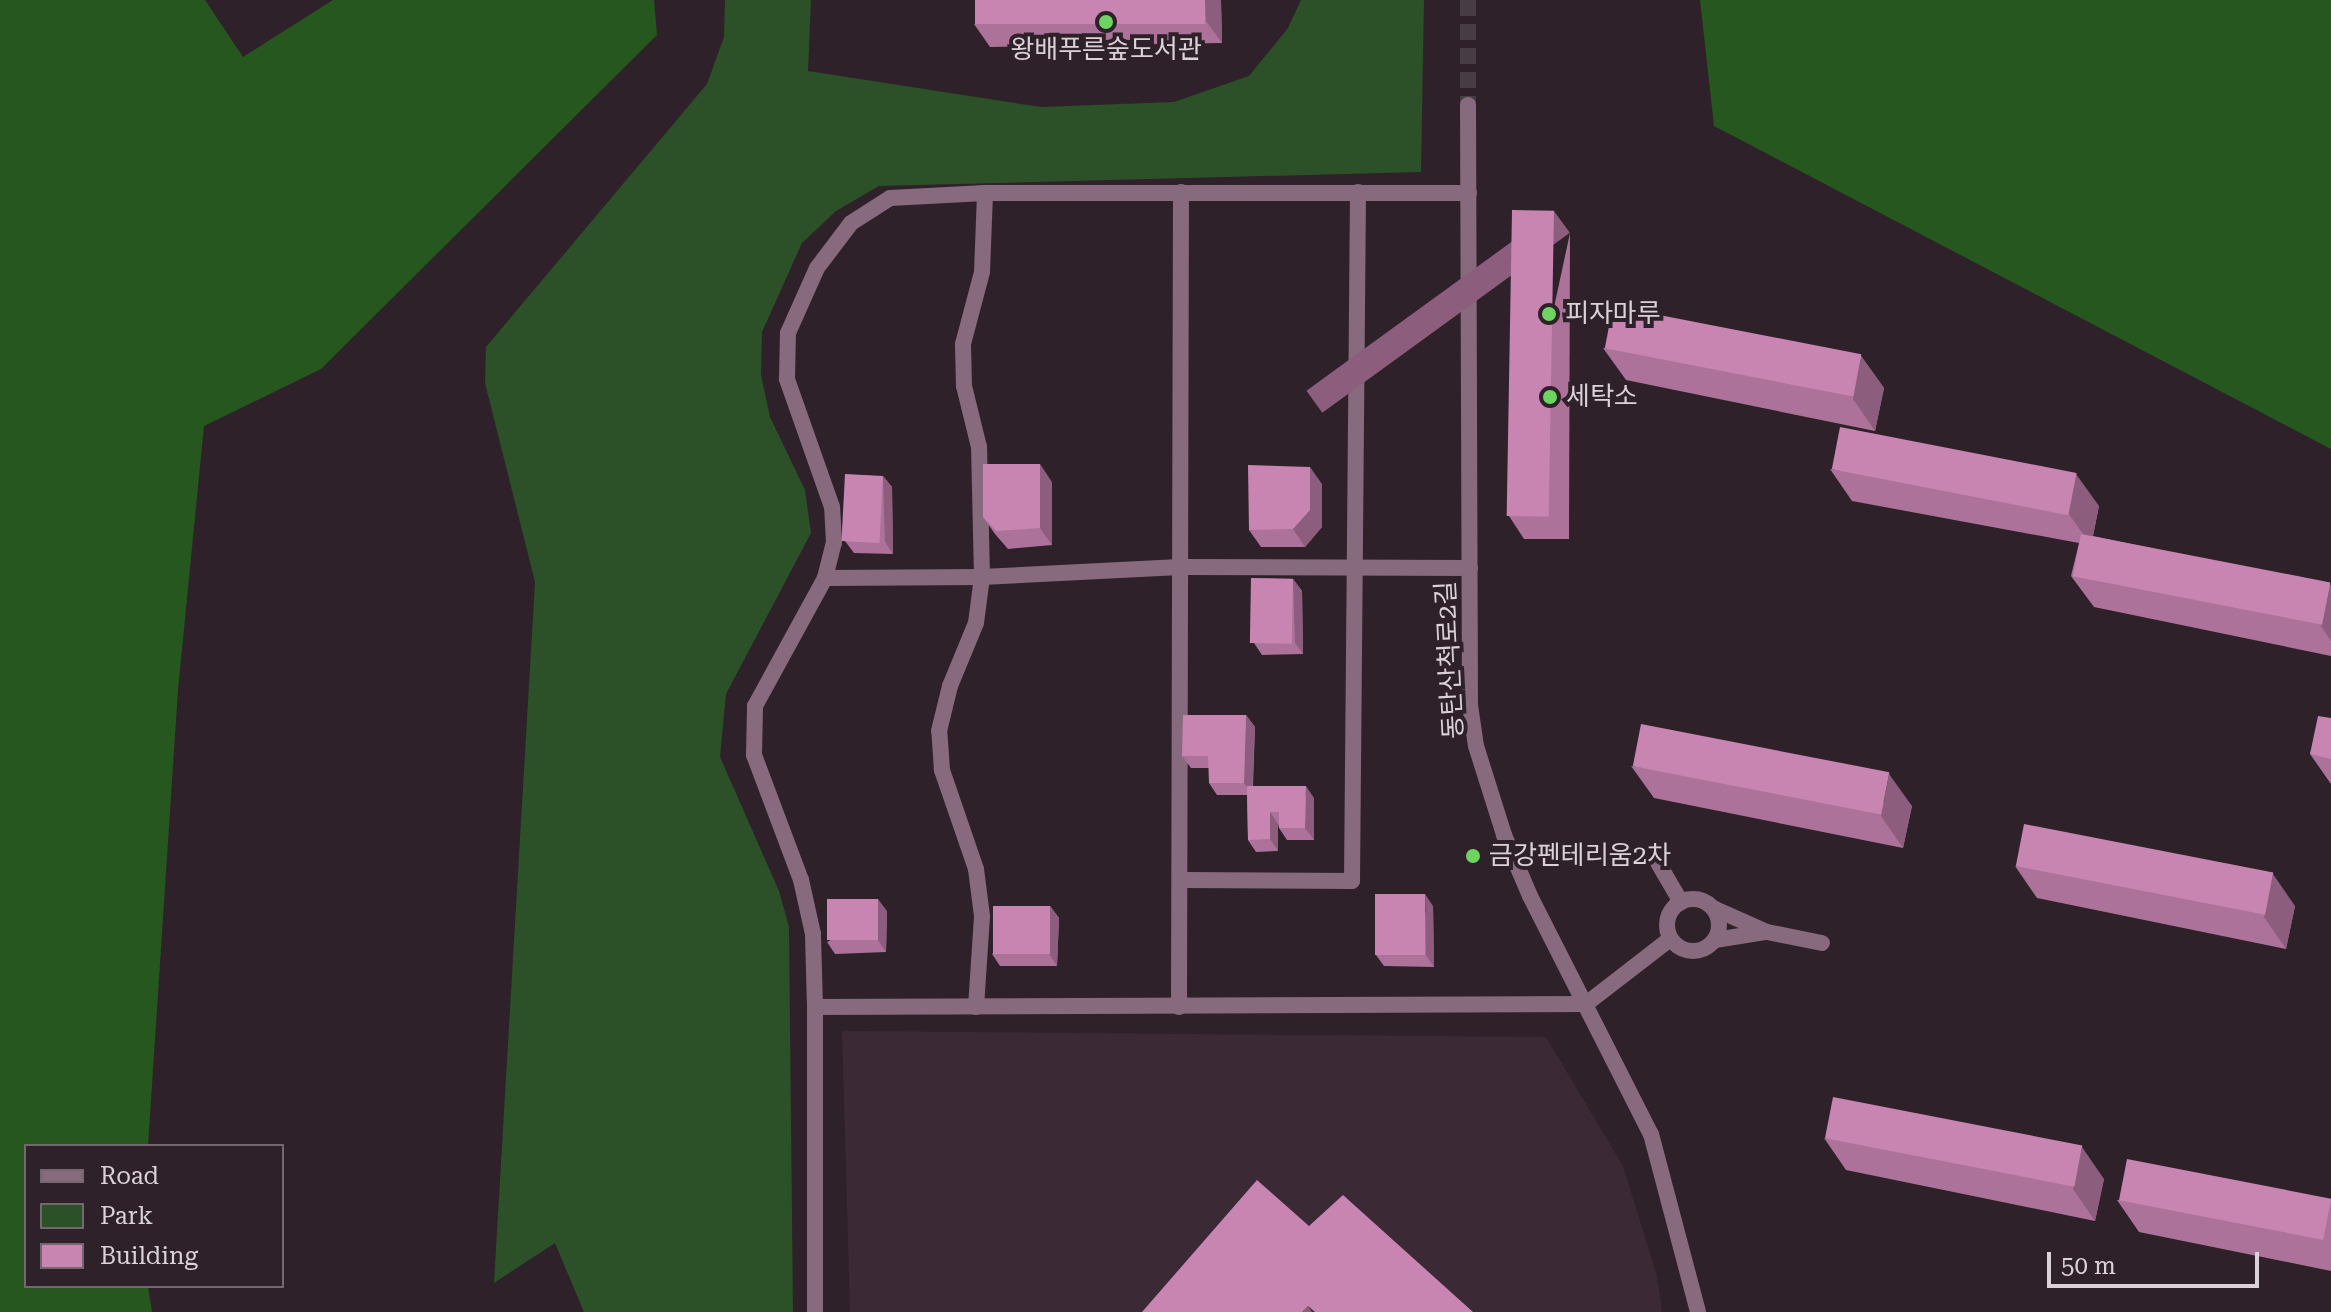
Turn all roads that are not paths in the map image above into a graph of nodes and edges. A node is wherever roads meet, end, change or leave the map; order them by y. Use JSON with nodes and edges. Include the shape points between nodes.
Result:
{"nodes":[{"id":1,"x":1468,"y":105,"type":"tunnel mouth"},
{"id":2,"x":1181,"y":192,"type":"junction"},
{"id":3,"x":1358,"y":192,"type":"junction"},
{"id":4,"x":985,"y":193,"type":"junction"},
{"id":5,"x":1469,"y":193,"type":"junction"},
{"id":6,"x":1357,"y":565,"type":"junction"},
{"id":7,"x":1180,"y":567,"type":"junction"},
{"id":8,"x":1470,"y":568,"type":"junction"},
{"id":9,"x":982,"y":577,"type":"junction"},
{"id":10,"x":825,"y":578,"type":"junction"},
{"id":11,"x":1657,"y":861,"type":"dead end"},
{"id":12,"x":1183,"y":880,"type":"junction"},
{"id":13,"x":1681,"y":902,"type":"junction"},
{"id":14,"x":1713,"y":908,"type":"junction"},
{"id":15,"x":1767,"y":932,"type":"junction"},
{"id":16,"x":1670,"y":939,"type":"junction"},
{"id":17,"x":1715,"y":940,"type":"junction"},
{"id":18,"x":1822,"y":943,"type":"dead end"},
{"id":19,"x":1586,"y":1004,"type":"junction"},
{"id":20,"x":815,"y":1007,"type":"junction"},
{"id":21,"x":976,"y":1007,"type":"junction"},
{"id":22,"x":1179,"y":1007,"type":"junction"},
{"id":23,"x":815,"y":1312,"type":"edge"},
{"id":24,"x":1698,"y":1312,"type":"edge"}],
"edges":[{"from":1,"to":5,"type":"street","name":"동탄산척로2길"},
{"from":2,"to":3,"type":"street"},
{"from":2,"to":4,"type":"street"},
{"from":2,"to":7,"type":"street"},
{"from":3,"to":5,"type":"street"},
{"from":3,"to":6,"type":"street"},
{"from":4,"to":9,"type":"street","via":[[982,272],[963,344],[964,386],[979,447]]},
{"from":4,"to":10,"type":"street","via":[[890,198],[851,223],[817,268],[788,333],[787,379],[832,507],[834,543]]},
{"from":5,"to":8,"type":"street","name":"동탄산척로2길"},
{"from":6,"to":7,"type":"street"},
{"from":6,"to":8,"type":"street"},
{"from":6,"to":12,"type":"street","via":[[1352,881]]},
{"from":7,"to":9,"type":"street"},
{"from":7,"to":12,"type":"street"},
{"from":8,"to":19,"type":"street","name":"동탄산척로2길","via":[[1470,705],[1476,746],[1504,835]]},
{"from":9,"to":10,"type":"street"},
{"from":9,"to":21,"type":"street","via":[[976,623],[950,686],[939,731],[942,770],[978,885],[982,916]]},
{"from":10,"to":20,"type":"street","via":[[755,706],[754,755],[801,880],[813,934]]},
{"from":11,"to":13,"type":"street"},
{"from":12,"to":22,"type":"street"},
{"from":13,"to":14,"type":"street","via":[[1698,899]]},
{"from":13,"to":16,"type":"street","via":[[1669,914]]},
{"from":14,"to":15,"type":"street"},
{"from":14,"to":17,"type":"street","via":[[1719,924]]},
{"from":15,"to":17,"type":"street"},
{"from":15,"to":18,"type":"street"},
{"from":16,"to":17,"type":"street","via":[[1692,951]]},
{"from":16,"to":19,"type":"street"},
{"from":19,"to":22,"type":"street"},
{"from":19,"to":24,"type":"street","name":"동탄산척로2길","via":[[1651,1134]]},
{"from":20,"to":21,"type":"street"},
{"from":20,"to":23,"type":"street"},
{"from":21,"to":22,"type":"street"}]}
